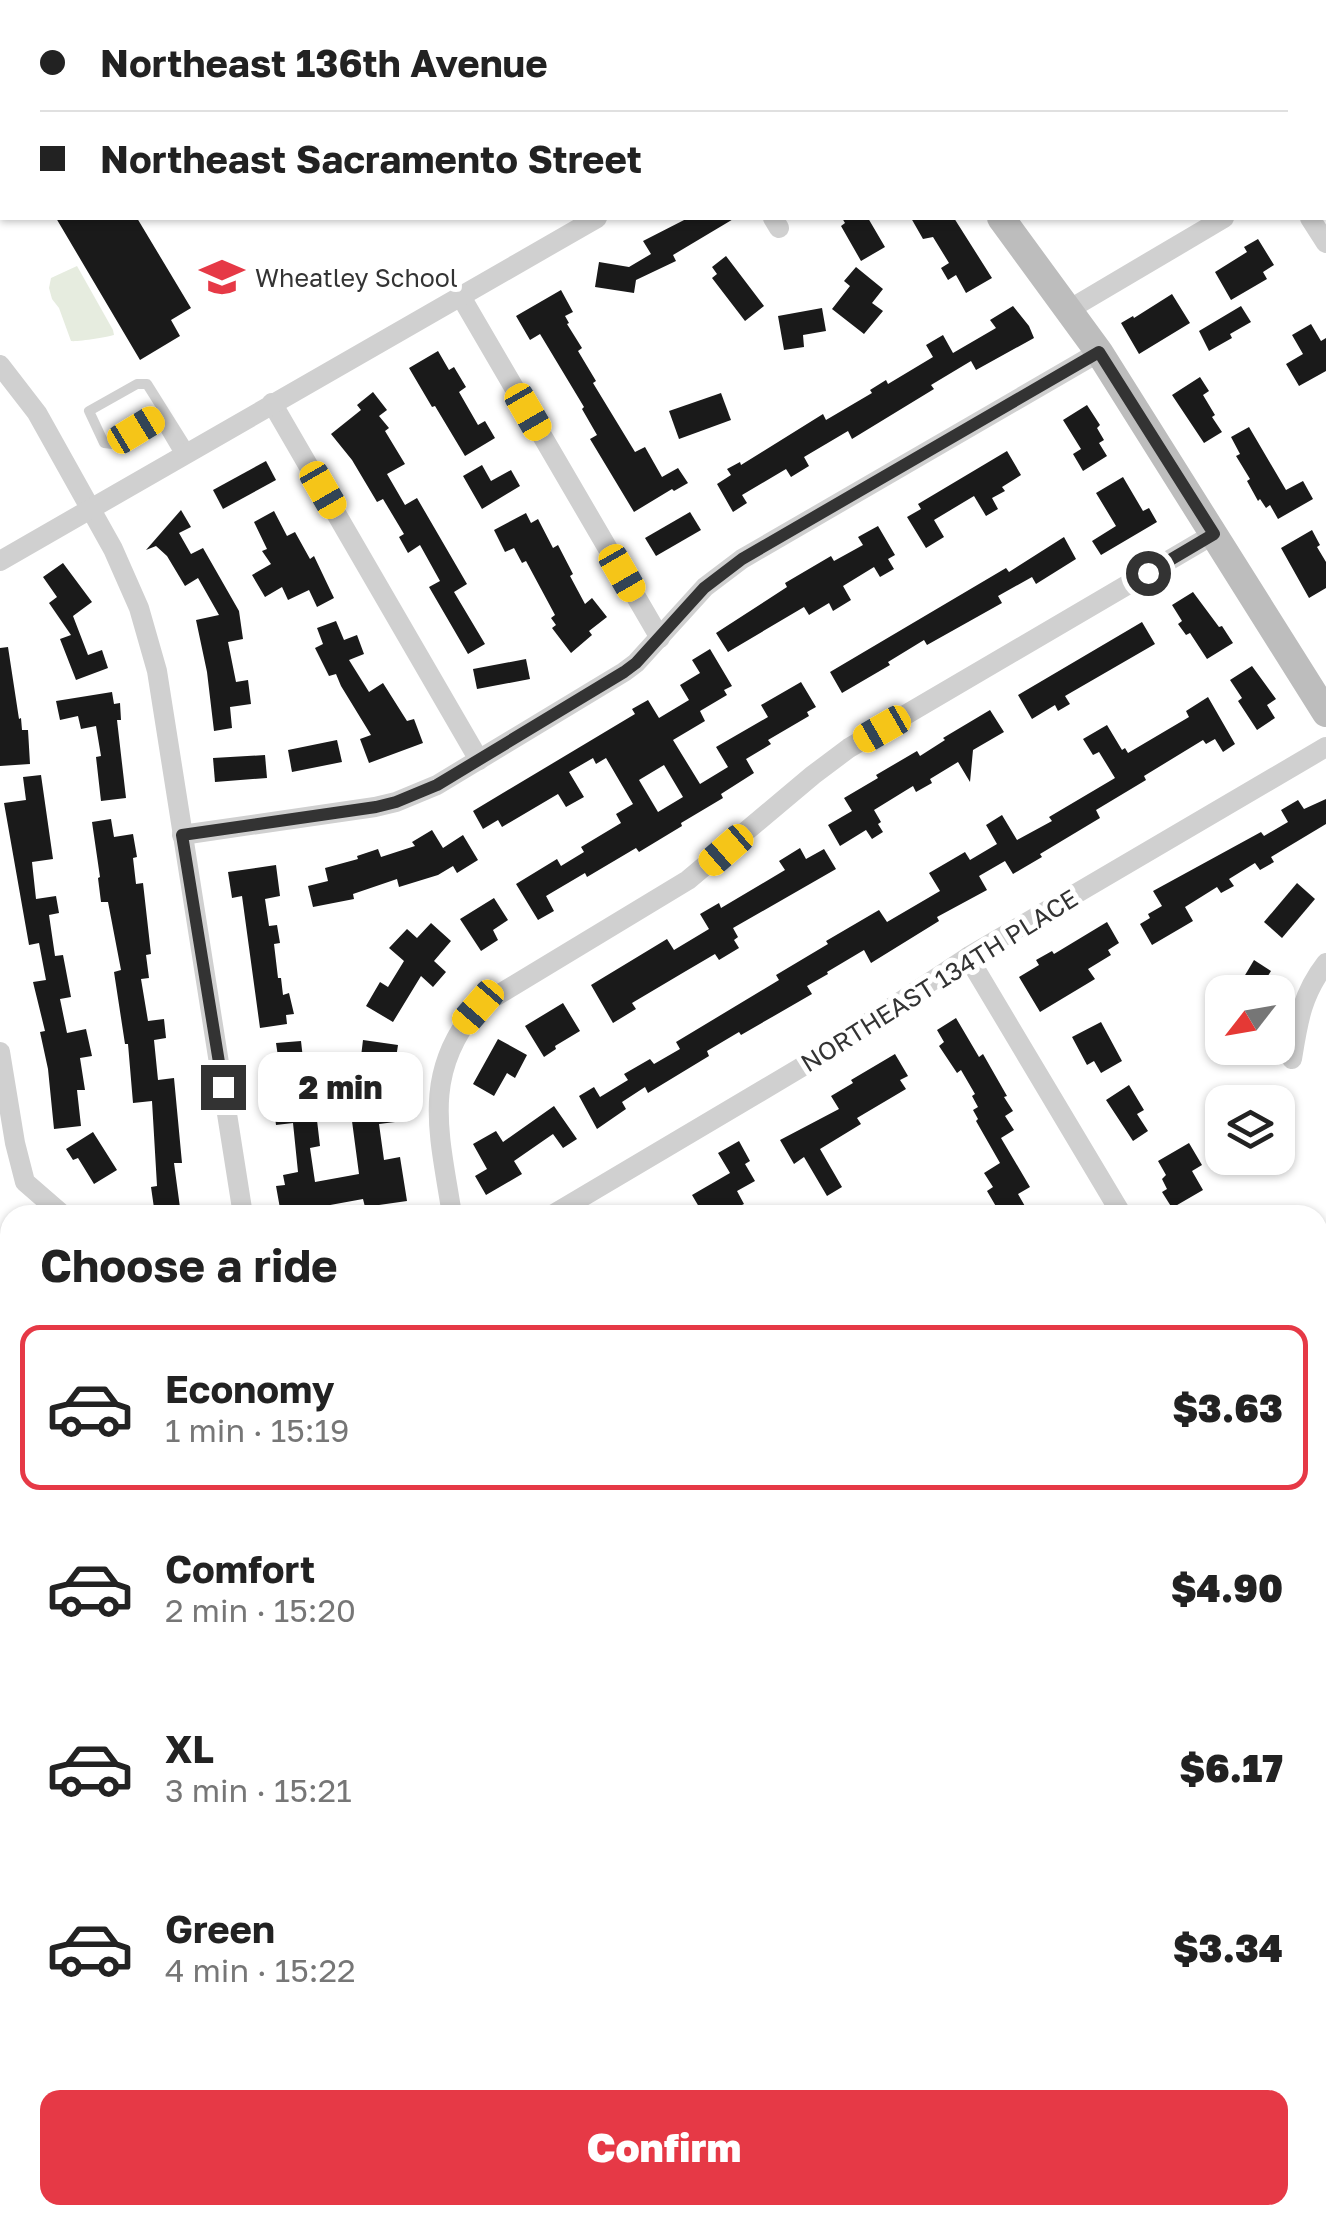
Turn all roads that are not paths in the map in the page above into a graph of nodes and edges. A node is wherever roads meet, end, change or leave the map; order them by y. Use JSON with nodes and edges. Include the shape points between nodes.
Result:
{"nodes":[{"id":1,"x":593,"y":220,"type":"edge"},
{"id":2,"x":1003,"y":220,"type":"edge"},
{"id":3,"x":1221,"y":220,"type":"edge"},
{"id":4,"x":1311,"y":220,"type":"edge"},
{"id":5,"x":1326,"y":243,"type":"edge"},
{"id":6,"x":460,"y":295,"type":"junction"},
{"id":7,"x":1070,"y":308,"type":"junction"},
{"id":8,"x":1099,"y":352,"type":"junction"},
{"id":9,"x":0,"y":365,"type":"edge"},
{"id":10,"x":272,"y":403,"type":"junction"},
{"id":11,"x":185,"y":454,"type":"junction"},
{"id":12,"x":92,"y":508,"type":"junction"},
{"id":13,"x":1214,"y":534,"type":"junction"},
{"id":14,"x":0,"y":561,"type":"edge"},
{"id":15,"x":660,"y":638,"type":"junction"},
{"id":16,"x":1326,"y":713,"type":"edge"},
{"id":17,"x":1326,"y":747,"type":"edge"},
{"id":18,"x":479,"y":760,"type":"junction"},
{"id":19,"x":182,"y":835,"type":"junction"},
{"id":20,"x":968,"y":957,"type":"junction"},
{"id":21,"x":1326,"y":963,"type":"edge"},
{"id":22,"x":1295,"y":1039,"type":"edge"},
{"id":23,"x":0,"y":1052,"type":"edge"},
{"id":24,"x":52,"y":1205,"type":"edge"},
{"id":25,"x":241,"y":1205,"type":"edge"},
{"id":26,"x":450,"y":1205,"type":"edge"},
{"id":27,"x":569,"y":1205,"type":"edge"},
{"id":28,"x":1116,"y":1205,"type":"edge"}],
"edges":[{"from":1,"to":6,"type":"street"},
{"from":2,"to":7,"type":"street"},
{"from":3,"to":7,"type":"street"},
{"from":4,"to":5,"type":"street"},
{"from":6,"to":10,"type":"street"},
{"from":6,"to":15,"type":"street"},
{"from":7,"to":8,"type":"street"},
{"from":8,"to":13,"type":"street"},
{"from":8,"to":15,"type":"street","via":[[742,559],[704,588]]},
{"from":9,"to":12,"type":"street","via":[[37,413]]},
{"from":10,"to":11,"type":"street"},
{"from":10,"to":18,"type":"street"},
{"from":11,"to":11,"type":"lane","via":[[147,384],[89,412],[104,443],[113,444],[158,417]]},
{"from":11,"to":12,"type":"street"},
{"from":12,"to":14,"type":"street"},
{"from":12,"to":19,"type":"street","via":[[148,636]]},
{"from":13,"to":16,"type":"street"},
{"from":13,"to":26,"type":"street","via":[[849,748],[688,880],[478,1007],[452,1044],[438,1094]]},
{"from":15,"to":18,"type":"street","via":[[624,672]]},
{"from":17,"to":20,"type":"street","name":"NORTHEAST 134TH PLACE"},
{"from":18,"to":19,"type":"street","via":[[396,802]]},
{"from":19,"to":25,"type":"street"},
{"from":20,"to":27,"type":"street","name":"NORTHEAST 134TH PLACE","via":[[800,1068]]},
{"from":20,"to":28,"type":"street"},
{"from":21,"to":22,"type":"street","via":[[1299,1012]]},
{"from":23,"to":24,"type":"street","via":[[26,1182]]}]}
